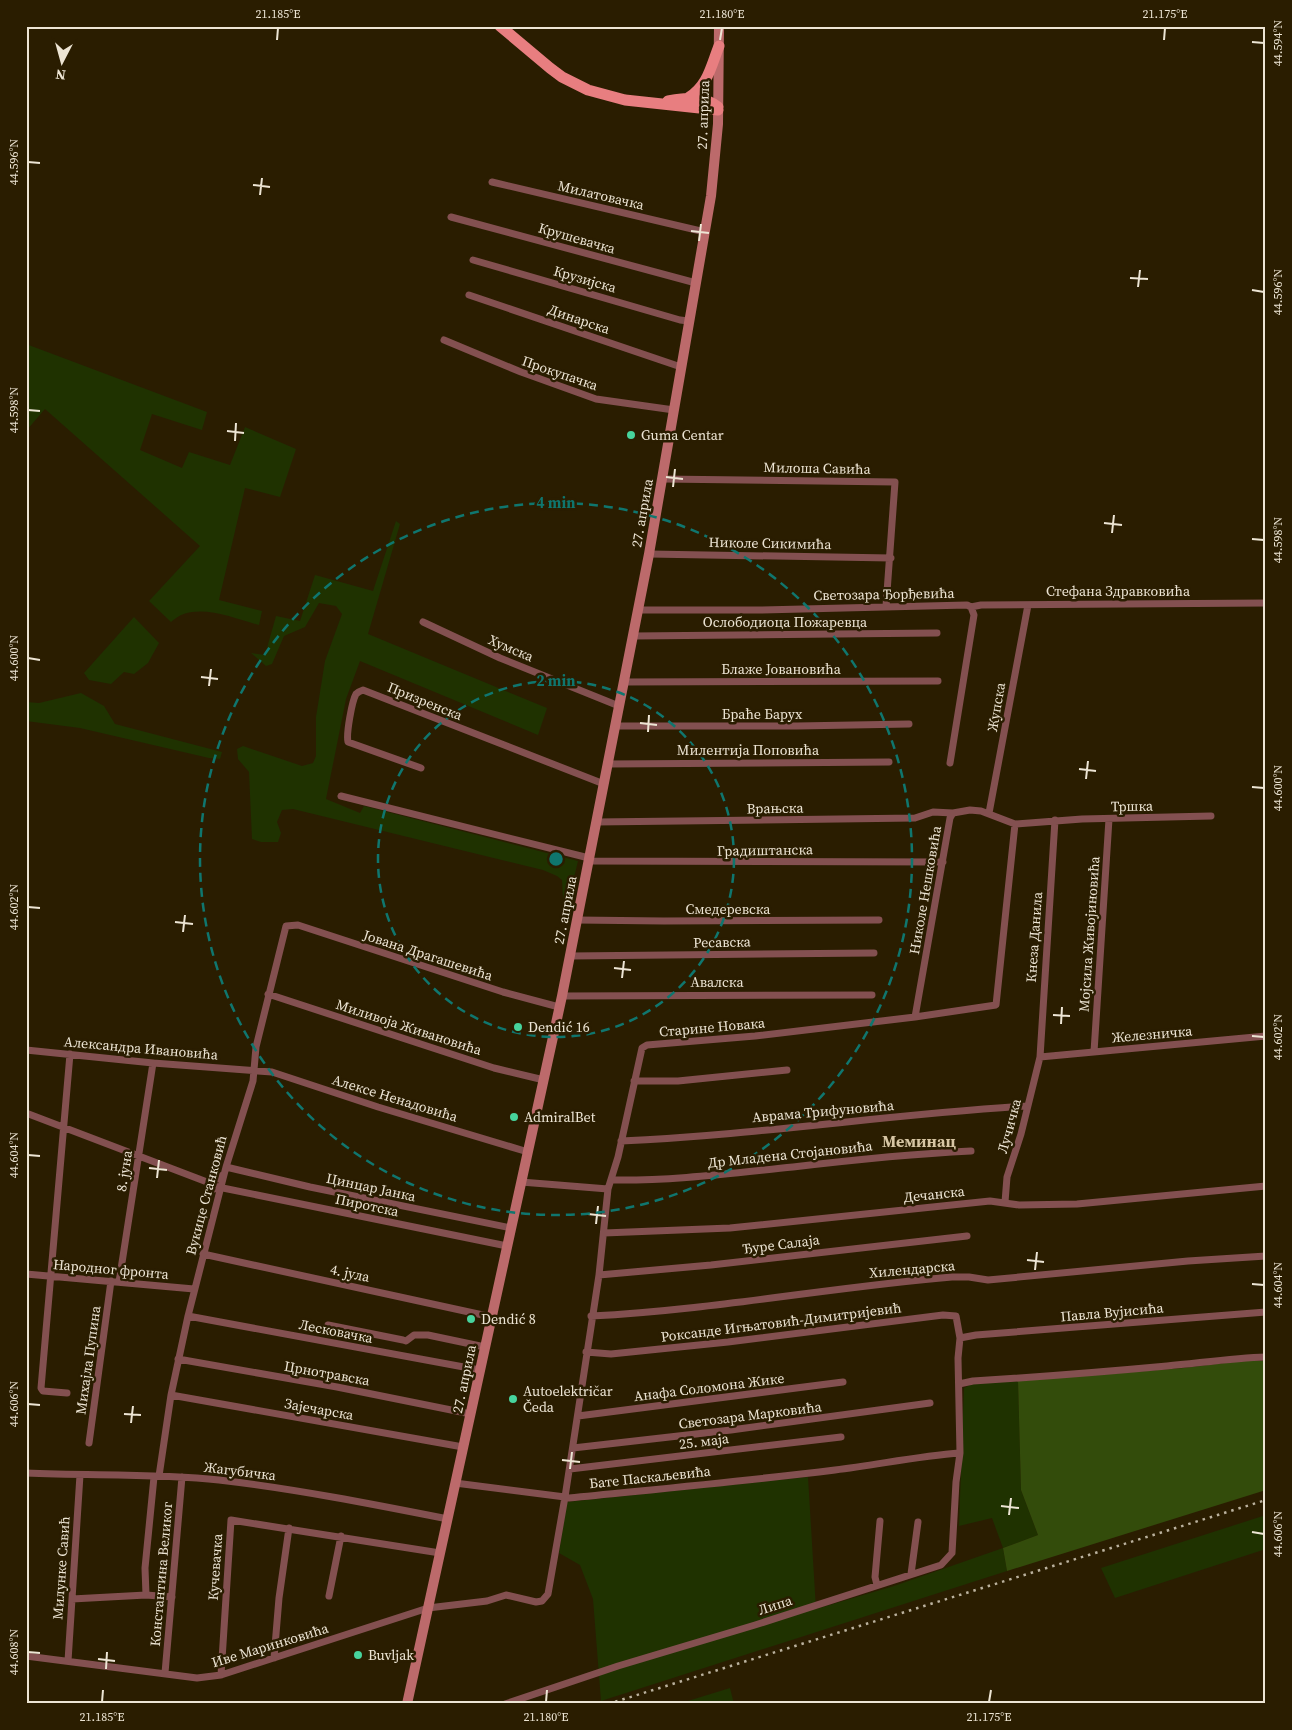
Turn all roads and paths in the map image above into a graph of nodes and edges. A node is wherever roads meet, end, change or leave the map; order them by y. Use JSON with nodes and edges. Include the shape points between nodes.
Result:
{"nodes":[{"id":1,"x":500,"y":26,"type":"edge"},
{"id":2,"x":508,"y":26,"type":"edge"},
{"id":3,"x":719,"y":26,"type":"edge"},
{"id":4,"x":517,"y":40,"type":"junction"},
{"id":5,"x":719,"y":46,"type":"junction"},
{"id":6,"x":688,"y":98,"type":"junction"},
{"id":7,"x":657,"y":104,"type":"junction"},
{"id":8,"x":718,"y":109,"type":"junction"},
{"id":9,"x":492,"y":182,"type":"dead end"},
{"id":10,"x":451,"y":216,"type":"dead end"},
{"id":11,"x":705,"y":232,"type":"junction"},
{"id":12,"x":474,"y":260,"type":"dead end"},
{"id":13,"x":696,"y":283,"type":"junction"},
{"id":14,"x":469,"y":295,"type":"dead end"},
{"id":15,"x":689,"y":321,"type":"junction"},
{"id":16,"x":444,"y":340,"type":"dead end"},
{"id":17,"x":681,"y":367,"type":"junction"},
{"id":18,"x":674,"y":410,"type":"junction"},
{"id":19,"x":662,"y":479,"type":"junction"},
{"id":20,"x":649,"y":554,"type":"junction"},
{"id":21,"x":891,"y":558,"type":"junction"},
{"id":22,"x":1266,"y":603,"type":"edge"},
{"id":23,"x":1028,"y":604,"type":"junction"},
{"id":24,"x":886,"y":606,"type":"junction"},
{"id":25,"x":971,"y":607,"type":"junction"},
{"id":26,"x":638,"y":610,"type":"junction"},
{"id":27,"x":423,"y":622,"type":"dead end"},
{"id":28,"x":937,"y":633,"type":"dead end"},
{"id":29,"x":633,"y":636,"type":"junction"},
{"id":30,"x":938,"y":681,"type":"dead end"},
{"id":31,"x":624,"y":682,"type":"junction"},
{"id":32,"x":619,"y":706,"type":"junction"},
{"id":33,"x":909,"y":724,"type":"dead end"},
{"id":34,"x":615,"y":726,"type":"junction"},
{"id":35,"x":889,"y":762,"type":"dead end"},
{"id":36,"x":950,"y":763,"type":"dead end"},
{"id":37,"x":608,"y":764,"type":"junction"},
{"id":38,"x":421,"y":768,"type":"dead end"},
{"id":39,"x":604,"y":784,"type":"junction"},
{"id":40,"x":341,"y":796,"type":"dead end"},
{"id":41,"x":953,"y":813,"type":"junction"},
{"id":42,"x":990,"y":814,"type":"junction"},
{"id":43,"x":1210,"y":816,"type":"dead end"},
{"id":44,"x":1109,"y":819,"type":"junction"},
{"id":45,"x":1055,"y":820,"type":"junction"},
{"id":46,"x":596,"y":822,"type":"junction"},
{"id":47,"x":1015,"y":824,"type":"junction"},
{"id":48,"x":589,"y":860,"type":"junction"},
{"id":49,"x":943,"y":862,"type":"junction"},
{"id":50,"x":577,"y":920,"type":"junction"},
{"id":51,"x":879,"y":920,"type":"dead end"},
{"id":52,"x":289,"y":925,"type":"joint"},
{"id":53,"x":874,"y":953,"type":"dead end"},
{"id":54,"x":570,"y":956,"type":"junction"},
{"id":55,"x":268,"y":994,"type":"junction"},
{"id":56,"x":872,"y":995,"type":"dead end"},
{"id":57,"x":562,"y":996,"type":"junction"},
{"id":58,"x":559,"y":1007,"type":"junction"},
{"id":59,"x":916,"y":1017,"type":"junction"},
{"id":60,"x":1266,"y":1036,"type":"edge"},
{"id":61,"x":26,"y":1050,"type":"edge"},
{"id":62,"x":1094,"y":1052,"type":"junction"},
{"id":63,"x":70,"y":1054,"type":"junction"},
{"id":64,"x":1040,"y":1056,"type":"junction"},
{"id":65,"x":153,"y":1063,"type":"junction"},
{"id":66,"x":787,"y":1070,"type":"dead end"},
{"id":67,"x":254,"y":1071,"type":"junction"},
{"id":68,"x":544,"y":1080,"type":"junction"},
{"id":69,"x":634,"y":1081,"type":"junction"},
{"id":70,"x":1027,"y":1106,"type":"junction"},
{"id":71,"x":26,"y":1113,"type":"edge"},
{"id":72,"x":64,"y":1126,"type":"junction"},
{"id":73,"x":621,"y":1141,"type":"junction"},
{"id":74,"x":971,"y":1151,"type":"dead end"},
{"id":75,"x":528,"y":1152,"type":"junction"},
{"id":76,"x":139,"y":1157,"type":"junction"},
{"id":77,"x":225,"y":1171,"type":"junction"},
{"id":78,"x":611,"y":1180,"type":"junction"},
{"id":79,"x":521,"y":1182,"type":"junction"},
{"id":80,"x":210,"y":1184,"type":"junction"},
{"id":81,"x":1266,"y":1186,"type":"edge"},
{"id":82,"x":221,"y":1188,"type":"junction"},
{"id":83,"x":608,"y":1190,"type":"junction"},
{"id":84,"x":218,"y":1199,"type":"junction"},
{"id":85,"x":1005,"y":1202,"type":"junction"},
{"id":86,"x":511,"y":1228,"type":"junction"},
{"id":87,"x":604,"y":1233,"type":"junction"},
{"id":88,"x":967,"y":1236,"type":"dead end"},
{"id":89,"x":508,"y":1246,"type":"junction"},
{"id":90,"x":203,"y":1254,"type":"junction"},
{"id":91,"x":1266,"y":1256,"type":"edge"},
{"id":92,"x":26,"y":1274,"type":"edge"},
{"id":93,"x":599,"y":1275,"type":"junction"},
{"id":94,"x":51,"y":1276,"type":"junction"},
{"id":95,"x":115,"y":1282,"type":"junction"},
{"id":96,"x":194,"y":1289,"type":"junction"},
{"id":97,"x":1266,"y":1312,"type":"edge"},
{"id":98,"x":188,"y":1316,"type":"junction"},
{"id":99,"x":591,"y":1316,"type":"junction"},
{"id":100,"x":492,"y":1317,"type":"junction"},
{"id":101,"x":328,"y":1325,"type":"dead end"},
{"id":102,"x":960,"y":1338,"type":"junction"},
{"id":103,"x":485,"y":1347,"type":"junction"},
{"id":104,"x":586,"y":1352,"type":"junction"},
{"id":105,"x":1266,"y":1357,"type":"edge"},
{"id":106,"x":178,"y":1359,"type":"junction"},
{"id":107,"x":480,"y":1370,"type":"junction"},
{"id":108,"x":842,"y":1382,"type":"dead end"},
{"id":109,"x":959,"y":1384,"type":"junction"},
{"id":110,"x":68,"y":1393,"type":"dead end"},
{"id":111,"x":171,"y":1395,"type":"junction"},
{"id":112,"x":930,"y":1403,"type":"dead end"},
{"id":113,"x":470,"y":1414,"type":"junction"},
{"id":114,"x":578,"y":1416,"type":"junction"},
{"id":115,"x":841,"y":1437,"type":"dead end"},
{"id":116,"x":90,"y":1443,"type":"dead end"},
{"id":117,"x":463,"y":1447,"type":"junction"},
{"id":118,"x":573,"y":1448,"type":"junction"},
{"id":119,"x":960,"y":1453,"type":"junction"},
{"id":120,"x":570,"y":1469,"type":"junction"},
{"id":121,"x":26,"y":1473,"type":"edge"},
{"id":122,"x":80,"y":1475,"type":"junction"},
{"id":123,"x":156,"y":1476,"type":"junction"},
{"id":124,"x":182,"y":1478,"type":"junction"},
{"id":125,"x":456,"y":1482,"type":"junction"},
{"id":126,"x":565,"y":1497,"type":"junction"},
{"id":127,"x":448,"y":1519,"type":"junction"},
{"id":128,"x":880,"y":1521,"type":"dead end"},
{"id":129,"x":918,"y":1522,"type":"dead end"},
{"id":130,"x":289,"y":1528,"type":"junction"},
{"id":131,"x":341,"y":1536,"type":"junction"},
{"id":132,"x":440,"y":1553,"type":"junction"},
{"id":133,"x":911,"y":1574,"type":"junction"},
{"id":134,"x":877,"y":1585,"type":"junction"},
{"id":135,"x":146,"y":1595,"type":"junction"},
{"id":136,"x":329,"y":1596,"type":"dead end"},
{"id":137,"x":172,"y":1597,"type":"junction"},
{"id":138,"x":72,"y":1599,"type":"junction"},
{"id":139,"x":428,"y":1608,"type":"junction"},
{"id":140,"x":26,"y":1656,"type":"edge"},
{"id":141,"x":274,"y":1658,"type":"junction"},
{"id":142,"x":68,"y":1662,"type":"junction"},
{"id":143,"x":165,"y":1673,"type":"junction"},
{"id":144,"x":221,"y":1675,"type":"junction"},
{"id":145,"x":407,"y":1704,"type":"edge"},
{"id":146,"x":505,"y":1704,"type":"edge"}],
"edges":[{"from":1,"to":4,"type":"main road"},
{"from":2,"to":4,"type":"main road"},
{"from":3,"to":5,"type":"main road","name":"27. априла"},
{"from":4,"to":7,"type":"main road","via":[[550,68],[582,88],[625,100]]},
{"from":5,"to":6,"type":"main road","via":[[706,82]]},
{"from":5,"to":8,"type":"main road","name":"27. априла"},
{"from":6,"to":7,"type":"main road"},
{"from":6,"to":8,"type":"main road","via":[[707,100]]},
{"from":7,"to":8,"type":"main road"},
{"from":8,"to":11,"type":"main road","name":"27. априла","via":[[714,176]]},
{"from":9,"to":11,"type":"street","name":"Милатовачка"},
{"from":10,"to":13,"type":"street","name":"Крушевачка"},
{"from":11,"to":13,"type":"main road","name":"27. априла"},
{"from":12,"to":15,"type":"street","name":"Крузијска"},
{"from":13,"to":15,"type":"main road","name":"27. априла"},
{"from":14,"to":17,"type":"street","name":"Динарска"},
{"from":15,"to":17,"type":"main road","name":"27. априла"},
{"from":16,"to":18,"type":"street","name":"Прокупачка","via":[[596,399]]},
{"from":17,"to":18,"type":"main road","name":"27. априла"},
{"from":18,"to":19,"type":"main road","name":"27. априла"},
{"from":19,"to":20,"type":"main road","name":"27. априла"},
{"from":19,"to":21,"type":"street","name":"Милоша Савића","via":[[895,482]]},
{"from":20,"to":21,"type":"street","name":"Николе Сикимића"},
{"from":20,"to":26,"type":"main road","name":"27. априла"},
{"from":21,"to":24,"type":"street"},
{"from":22,"to":23,"type":"street","name":"Стефана Здравковића"},
{"from":23,"to":25,"type":"street","name":"Стефана Здравковића"},
{"from":23,"to":42,"type":"street","name":"Жупска"},
{"from":24,"to":25,"type":"street","name":"Светозара Ђорђевића"},
{"from":24,"to":26,"type":"street","name":"Светозара Ђорђевића"},
{"from":25,"to":36,"type":"street","name":"Светозара Ђорђевића","via":[[974,615]]},
{"from":26,"to":29,"type":"main road","name":"27. априла"},
{"from":27,"to":32,"type":"street","name":"Хумска","via":[[500,658]]},
{"from":28,"to":29,"type":"street","name":"Ослободиоца Пожаревца"},
{"from":29,"to":31,"type":"main road","name":"27. априла"},
{"from":30,"to":31,"type":"street","name":"Блаже Јовановића"},
{"from":31,"to":32,"type":"main road","name":"27. априла"},
{"from":32,"to":34,"type":"main road","name":"27. априла"},
{"from":33,"to":34,"type":"street","name":"Браће Барух"},
{"from":34,"to":37,"type":"main road","name":"27. априла"},
{"from":35,"to":37,"type":"street","name":"Милентија Поповића"},
{"from":37,"to":39,"type":"main road","name":"27. априла"},
{"from":38,"to":39,"type":"street","name":"Призренска","via":[[348,742],[354,697],[358,693],[363,690]]},
{"from":39,"to":46,"type":"main road","name":"27. априла"},
{"from":40,"to":48,"type":"street","name":"Градиштанска"},
{"from":41,"to":42,"type":"street","name":"Николе Нешковића","via":[[970,810]]},
{"from":41,"to":46,"type":"street","name":"Врањска","via":[[938,811],[919,817],[895,818]]},
{"from":41,"to":49,"type":"street","name":"Николе Нешковића"},
{"from":42,"to":47,"type":"street","name":"Николе Нешковића"},
{"from":43,"to":44,"type":"street","name":"Тршка"},
{"from":44,"to":45,"type":"street","name":"Тршка"},
{"from":44,"to":62,"type":"street","name":"Мојсила Живојиновића"},
{"from":45,"to":47,"type":"street","name":"Николе Нешковића"},
{"from":45,"to":64,"type":"street","name":"Кнеза Данила"},
{"from":46,"to":48,"type":"main road","name":"27. априла"},
{"from":47,"to":59,"type":"street","name":"Старине Новака","via":[[996,1005]]},
{"from":48,"to":49,"type":"street","name":"Градиштанска"},
{"from":48,"to":50,"type":"main road","name":"27. априла"},
{"from":49,"to":59,"type":"street","name":"Николе Нешковића"},
{"from":50,"to":51,"type":"street","name":"Смедеревска"},
{"from":50,"to":54,"type":"main road","name":"27. априла"},
{"from":52,"to":55,"type":"street","name":"Вукице Станковић","via":[[284,929]]},
{"from":52,"to":58,"type":"street","name":"Јована Драгашевића","via":[[298,925]]},
{"from":53,"to":54,"type":"street","name":"Ресавска"},
{"from":54,"to":57,"type":"main road","name":"27. априла"},
{"from":55,"to":67,"type":"street","name":"Вукице Станковић"},
{"from":55,"to":68,"type":"street","name":"Миливоја Живановића","via":[[494,1068]]},
{"from":56,"to":57,"type":"street","name":"Авалска"},
{"from":57,"to":58,"type":"main road","name":"27. априла"},
{"from":58,"to":68,"type":"main road","name":"27. априла"},
{"from":59,"to":69,"type":"street","name":"Старине Новака","via":[[647,1045],[642,1048]]},
{"from":60,"to":62,"type":"street","name":"Железничка"},
{"from":61,"to":63,"type":"street","name":"Александра Ивановића"},
{"from":62,"to":64,"type":"street","name":"Железничка"},
{"from":63,"to":65,"type":"street","name":"Александра Ивановића"},
{"from":63,"to":72,"type":"street"},
{"from":64,"to":70,"type":"street","name":"Лучичка"},
{"from":65,"to":67,"type":"street","name":"Александра Ивановића"},
{"from":65,"to":76,"type":"street","name":"8. јуна"},
{"from":66,"to":69,"type":"street","via":[[678,1081]]},
{"from":67,"to":75,"type":"street","name":"Алексе Ненадовића","via":[[280,1074]]},
{"from":67,"to":77,"type":"street","name":"Вукице Станковић"},
{"from":68,"to":75,"type":"main road","name":"27. априла"},
{"from":69,"to":73,"type":"street","name":"Старине Новака"},
{"from":70,"to":73,"type":"street","name":"Аврама Трифуновића"},
{"from":70,"to":85,"type":"street","name":"Лучичка","via":[[1007,1177]]},
{"from":71,"to":72,"type":"street","name":"Пиротска"},
{"from":72,"to":76,"type":"street","name":"Пиротска"},
{"from":72,"to":94,"type":"street"},
{"from":73,"to":78,"type":"street","name":"Старине Новака"},
{"from":74,"to":78,"type":"street","name":"Др Младена Стојановића","via":[[716,1175]]},
{"from":75,"to":79,"type":"main road","name":"27. априла"},
{"from":76,"to":80,"type":"street","name":"Пиротска"},
{"from":76,"to":95,"type":"street","name":"8. јуна"},
{"from":77,"to":80,"type":"street"},
{"from":77,"to":82,"type":"street","name":"Вукице Станковић"},
{"from":77,"to":86,"type":"street","name":"Цинцар Јанка"},
{"from":78,"to":83,"type":"street","name":"Старине Новака"},
{"from":79,"to":83,"type":"street"},
{"from":79,"to":86,"type":"main road","name":"27. априла"},
{"from":80,"to":82,"type":"street","name":"Пиротска"},
{"from":80,"to":84,"type":"street"},
{"from":81,"to":85,"type":"street","name":"Дечанска","via":[[1078,1204],[1024,1206]]},
{"from":82,"to":84,"type":"street","name":"Вукице Станковић"},
{"from":82,"to":89,"type":"street","name":"Пиротска"},
{"from":83,"to":87,"type":"street","name":"Старине Новака"},
{"from":84,"to":90,"type":"street","name":"Вукице Станковић"},
{"from":85,"to":87,"type":"street","name":"Дечанска","via":[[730,1228]]},
{"from":86,"to":89,"type":"main road","name":"27. априла"},
{"from":87,"to":93,"type":"street","name":"Старине Новака"},
{"from":88,"to":93,"type":"street","name":"Ђуре Салаја"},
{"from":89,"to":100,"type":"main road","name":"27. априла"},
{"from":90,"to":96,"type":"street","name":"Вукице Станковић"},
{"from":90,"to":100,"type":"street","name":"4. јула"},
{"from":91,"to":99,"type":"street","name":"Хилендарска","via":[[988,1280],[952,1276]]},
{"from":92,"to":94,"type":"street","name":"Народног фронта"},
{"from":93,"to":99,"type":"street","name":"Старине Новака"},
{"from":94,"to":95,"type":"street","name":"Народног фронта"},
{"from":94,"to":110,"type":"street","via":[[41,1389]]},
{"from":95,"to":96,"type":"street","name":"Народног фронта"},
{"from":95,"to":116,"type":"street","name":"Михајла Пупина"},
{"from":96,"to":98,"type":"street","name":"Вукице Станковић"},
{"from":97,"to":102,"type":"street","name":"Павла Вујисића"},
{"from":98,"to":106,"type":"street","name":"Вукице Станковић"},
{"from":98,"to":107,"type":"street","name":"Лесковачка"},
{"from":99,"to":104,"type":"street","name":"Старине Новака"},
{"from":100,"to":103,"type":"main road","name":"27. априла"},
{"from":101,"to":103,"type":"street","via":[[406,1341],[414,1335],[428,1335]]},
{"from":102,"to":104,"type":"street","name":"Роксанде Игњатовић-Димитријевић","via":[[956,1316],[952,1314],[728,1342],[611,1354]]},
{"from":102,"to":109,"type":"street","name":"Липа"},
{"from":103,"to":107,"type":"main road","name":"27. априла"},
{"from":104,"to":114,"type":"street","name":"Старине Новака"},
{"from":105,"to":109,"type":"street"},
{"from":106,"to":111,"type":"street","name":"Вукице Станковић"},
{"from":106,"to":113,"type":"street","name":"Црнотравска"},
{"from":107,"to":113,"type":"main road","name":"27. априла"},
{"from":108,"to":114,"type":"street","name":"Анафа Соломона Жике"},
{"from":109,"to":119,"type":"street","name":"Липа"},
{"from":111,"to":117,"type":"street","name":"Зајечарска"},
{"from":111,"to":123,"type":"street","name":"Вукице Станковић"},
{"from":112,"to":118,"type":"street","name":"Светозара Марковића"},
{"from":113,"to":117,"type":"main road","name":"27. априла"},
{"from":114,"to":118,"type":"street","name":"Старине Новака"},
{"from":115,"to":120,"type":"street","name":"25. маја"},
{"from":117,"to":125,"type":"main road","name":"27. априла"},
{"from":118,"to":120,"type":"street","name":"Старине Новака"},
{"from":119,"to":126,"type":"street","name":"Бате Паскаљевића","via":[[808,1473]]},
{"from":119,"to":133,"type":"street","name":"Липа","via":[[952,1553],[941,1565]]},
{"from":120,"to":126,"type":"street","name":"Старине Новака"},
{"from":121,"to":122,"type":"street","name":"Жагубичка"},
{"from":122,"to":123,"type":"street","name":"Жагубичка"},
{"from":122,"to":138,"type":"street","name":"Милунке Савић"},
{"from":123,"to":124,"type":"street","name":"Жагубичка"},
{"from":123,"to":135,"type":"street","name":"Вукице Станковић","via":[[145,1568]]},
{"from":124,"to":127,"type":"street","name":"Жагубичка","via":[[312,1493]]},
{"from":124,"to":137,"type":"street","name":"Константина Великог"},
{"from":125,"to":126,"type":"street","name":"Бате Паскаљевића"},
{"from":125,"to":127,"type":"main road","name":"27. априла"},
{"from":126,"to":139,"type":"street","via":[[546,1599],[536,1602],[506,1596]]},
{"from":127,"to":132,"type":"main road","name":"27. априла"},
{"from":128,"to":134,"type":"street"},
{"from":129,"to":133,"type":"street"},
{"from":130,"to":131,"type":"street","name":"Кучевачка"},
{"from":130,"to":141,"type":"street"},
{"from":130,"to":144,"type":"street","name":"Кучевачка","via":[[230,1520]]},
{"from":131,"to":132,"type":"street","name":"Кучевачка"},
{"from":131,"to":136,"type":"street"},
{"from":132,"to":139,"type":"main road","name":"27. априла"},
{"from":133,"to":134,"type":"street","name":"Липа"},
{"from":134,"to":146,"type":"street","name":"Липа"},
{"from":135,"to":137,"type":"street"},
{"from":135,"to":138,"type":"street"},
{"from":137,"to":143,"type":"street","name":"Константина Великог"},
{"from":138,"to":142,"type":"street","name":"Милунке Савић"},
{"from":139,"to":141,"type":"street","name":"Иве Маринковића"},
{"from":139,"to":145,"type":"main road","name":"27. априла"},
{"from":140,"to":142,"type":"street","name":"Иве Маринковића"},
{"from":141,"to":144,"type":"street","name":"Иве Маринковића"},
{"from":142,"to":143,"type":"street","name":"Иве Маринковића"},
{"from":143,"to":144,"type":"street","name":"Иве Маринковића","via":[[197,1678]]}]}
